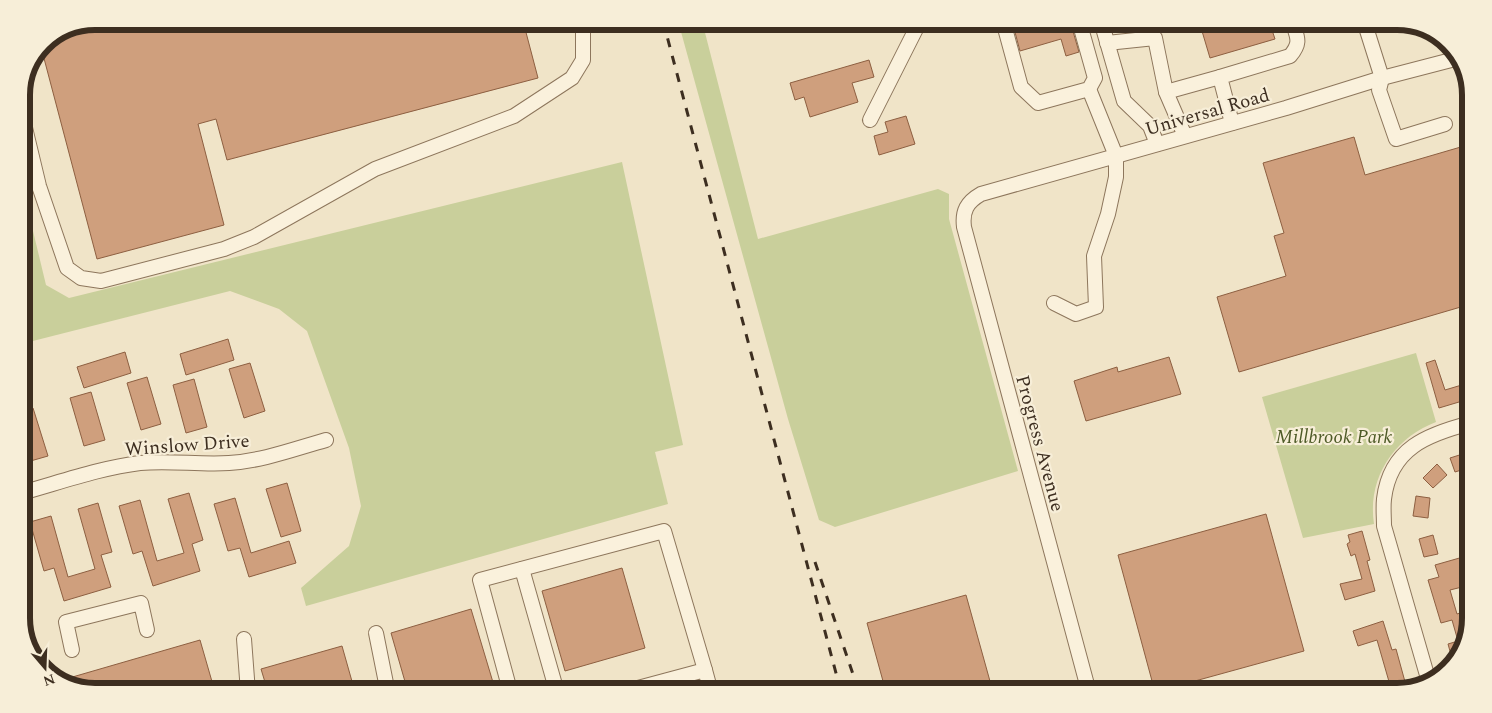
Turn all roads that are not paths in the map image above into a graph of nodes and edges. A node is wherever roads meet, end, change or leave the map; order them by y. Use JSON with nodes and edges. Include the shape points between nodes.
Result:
{"nodes":[{"id":1,"x":583,"y":30,"type":"edge"},
{"id":2,"x":915,"y":30,"type":"edge"},
{"id":3,"x":1005,"y":30,"type":"edge"},
{"id":4,"x":1082,"y":30,"type":"edge"},
{"id":5,"x":1103,"y":30,"type":"edge"},
{"id":6,"x":1295,"y":30,"type":"edge"},
{"id":7,"x":1367,"y":30,"type":"edge"},
{"id":8,"x":1107,"y":43,"type":"junction"},
{"id":9,"x":1452,"y":60,"type":"edge"},
{"id":10,"x":1220,"y":78,"type":"junction"},
{"id":11,"x":1382,"y":78,"type":"junction"},
{"id":12,"x":1089,"y":89,"type":"junction"},
{"id":13,"x":1166,"y":92,"type":"junction"},
{"id":14,"x":870,"y":120,"type":"dead end"},
{"id":15,"x":1232,"y":123,"type":"junction"},
{"id":16,"x":1445,"y":124,"type":"dead end"},
{"id":17,"x":1185,"y":136,"type":"junction"},
{"id":18,"x":1158,"y":144,"type":"junction"},
{"id":19,"x":30,"y":148,"type":"edge"},
{"id":20,"x":1116,"y":156,"type":"junction"},
{"id":21,"x":968,"y":204,"type":"joint"},
{"id":22,"x":1054,"y":303,"type":"dead end"},
{"id":23,"x":1462,"y":425,"type":"edge"},
{"id":24,"x":326,"y":440,"type":"dead end"},
{"id":25,"x":30,"y":491,"type":"edge"},
{"id":26,"x":522,"y":569,"type":"junction"},
{"id":27,"x":147,"y":630,"type":"dead end"},
{"id":28,"x":376,"y":633,"type":"dead end"},
{"id":29,"x":244,"y":639,"type":"dead end"},
{"id":30,"x":72,"y":650,"type":"dead end"},
{"id":31,"x":705,"y":670,"type":"junction"},
{"id":32,"x":1427,"y":675,"type":"edge"},
{"id":33,"x":247,"y":683,"type":"edge"},
{"id":34,"x":386,"y":683,"type":"edge"},
{"id":35,"x":508,"y":683,"type":"edge"},
{"id":36,"x":554,"y":683,"type":"edge"},
{"id":37,"x":657,"y":683,"type":"edge"},
{"id":38,"x":709,"y":683,"type":"edge"},
{"id":39,"x":1087,"y":683,"type":"edge"}],
"edges":[{"from":1,"to":19,"type":"street","via":[[583,60],[572,78],[514,116],[375,169],[254,238],[101,282],[81,278],[67,268]]},
{"from":2,"to":14,"type":"street"},
{"from":3,"to":12,"type":"street","via":[[1021,87],[1038,103]]},
{"from":4,"to":12,"type":"street","via":[[1095,78]]},
{"from":5,"to":8,"type":"street"},
{"from":6,"to":10,"type":"street","via":[[1297,48],[1290,56]]},
{"from":7,"to":11,"type":"street"},
{"from":8,"to":13,"type":"street","via":[[1155,38]]},
{"from":8,"to":18,"type":"street","via":[[1124,101],[1150,126]]},
{"from":9,"to":11,"type":"street","name":"Universal Road"},
{"from":10,"to":13,"type":"street"},
{"from":10,"to":15,"type":"street"},
{"from":11,"to":15,"type":"street","name":"Universal Road"},
{"from":11,"to":16,"type":"street","via":[[1379,90],[1396,139]]},
{"from":12,"to":20,"type":"street"},
{"from":13,"to":17,"type":"street"},
{"from":15,"to":17,"type":"street","name":"Universal Road"},
{"from":17,"to":18,"type":"street","name":"Universal Road"},
{"from":18,"to":20,"type":"street","name":"Universal Road"},
{"from":20,"to":21,"type":"street","name":"Universal Road","via":[[981,194]]},
{"from":20,"to":22,"type":"street","via":[[1116,178],[1094,256],[1096,307],[1076,314]]},
{"from":21,"to":39,"type":"street","name":"Progress Avenue","via":[[963,215],[964,227]]},
{"from":23,"to":32,"type":"street","via":[[1421,439],[1403,454],[1392,471],[1383,501],[1384,526]]},
{"from":24,"to":25,"type":"street","name":"Winslow Drive","via":[[245,462],[142,463]]},
{"from":26,"to":31,"type":"street","via":[[664,532]]},
{"from":26,"to":35,"type":"street","via":[[480,580]]},
{"from":26,"to":36,"type":"street"},
{"from":27,"to":30,"type":"street","via":[[141,603],[66,622]]},
{"from":28,"to":34,"type":"street"},
{"from":29,"to":33,"type":"street"},
{"from":31,"to":37,"type":"street"},
{"from":31,"to":38,"type":"street"}]}
